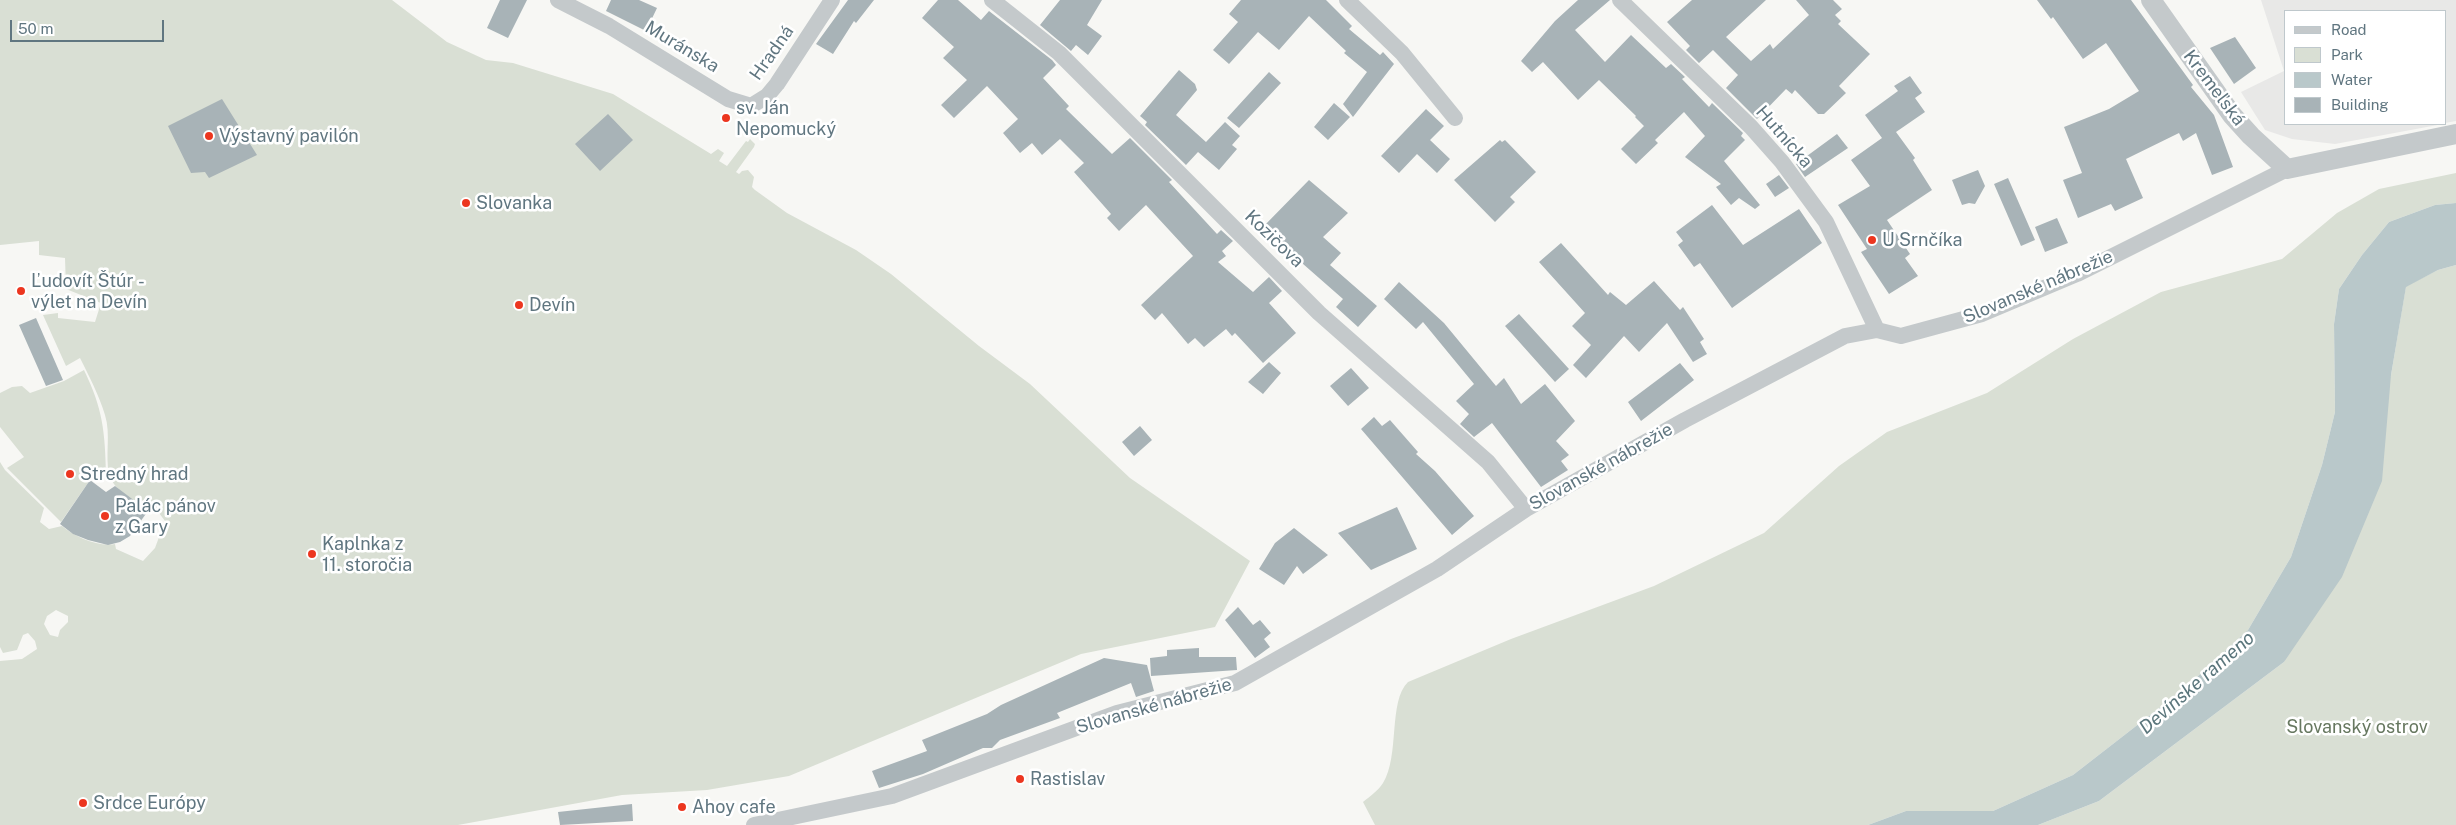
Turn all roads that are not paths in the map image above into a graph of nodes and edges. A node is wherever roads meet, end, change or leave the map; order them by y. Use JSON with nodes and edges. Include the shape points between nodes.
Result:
{"nodes":[{"id":1,"x":558,"y":0,"type":"edge"},
{"id":2,"x":832,"y":0,"type":"edge"},
{"id":3,"x":992,"y":0,"type":"edge"},
{"id":4,"x":1347,"y":0,"type":"edge"},
{"id":5,"x":1620,"y":0,"type":"edge"},
{"id":6,"x":2151,"y":0,"type":"edge"},
{"id":7,"x":760,"y":101,"type":"joint"},
{"id":8,"x":1455,"y":118,"type":"dead end"},
{"id":9,"x":2456,"y":134,"type":"edge"},
{"id":10,"x":2287,"y":169,"type":"junction"},
{"id":11,"x":1878,"y":330,"type":"junction"},
{"id":12,"x":1526,"y":509,"type":"junction"},
{"id":13,"x":754,"y":825,"type":"edge"}],
"edges":[{"from":1,"to":7,"type":"street","name":"Muránska","via":[[609,26],[728,98],[751,106]]},
{"from":2,"to":7,"type":"street","name":"Hradná","via":[[777,84]]},
{"from":3,"to":12,"type":"street","name":"Kozičova","via":[[1059,53],[1319,313],[1488,462]]},
{"from":4,"to":8,"type":"street","via":[[1402,53]]},
{"from":5,"to":11,"type":"street","name":"Hutnícka","via":[[1751,126],[1782,162],[1826,222]]},
{"from":6,"to":10,"type":"street","name":"Kremeľská","via":[[2232,114]]},
{"from":9,"to":10,"type":"street","name":"Slovanské nábrežie"},
{"from":10,"to":11,"type":"street","name":"Slovanské nábrežie","via":[[2077,274],[1982,314],[1901,336]]},
{"from":11,"to":12,"type":"street","name":"Slovanské nábrežie","via":[[1845,336],[1801,358]]},
{"from":12,"to":13,"type":"street","name":"Slovanské nábrežie","via":[[1438,569],[1235,683],[1117,713],[892,796]]}]}
